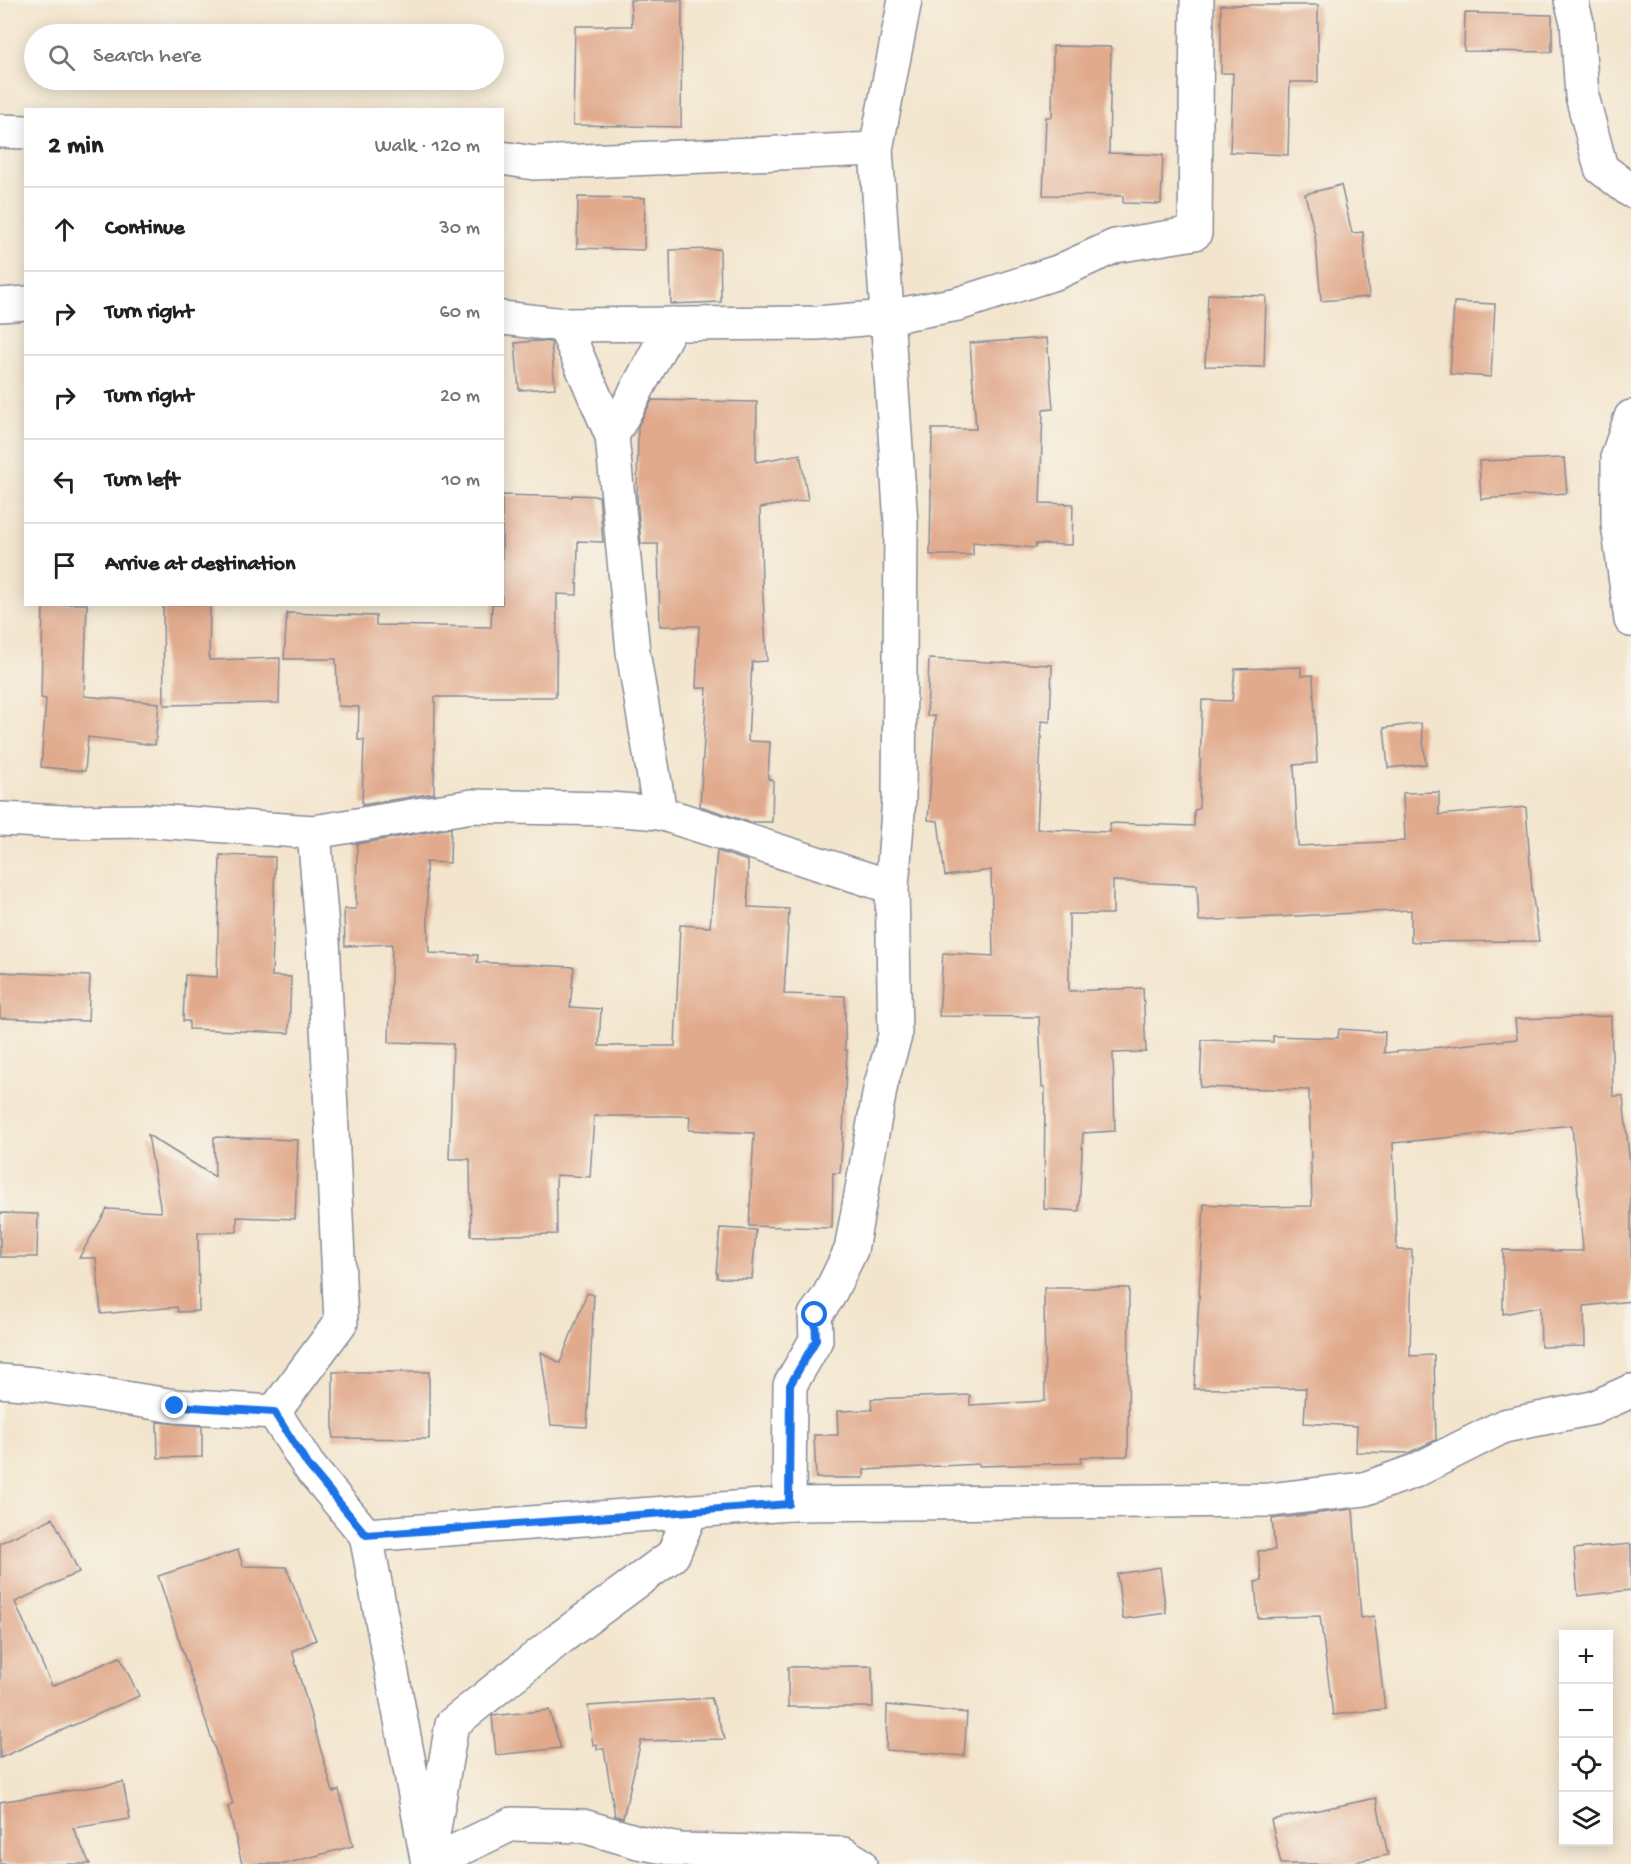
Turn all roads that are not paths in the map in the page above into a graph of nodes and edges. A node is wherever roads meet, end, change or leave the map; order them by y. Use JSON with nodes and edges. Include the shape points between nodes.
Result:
{"nodes":[{"id":1,"x":905,"y":0,"type":"edge"},
{"id":2,"x":1197,"y":0,"type":"edge"},
{"id":3,"x":1571,"y":0,"type":"edge"},
{"id":4,"x":0,"y":131,"type":"edge"},
{"id":5,"x":24,"y":132,"type":"edge"},
{"id":6,"x":876,"y":149,"type":"junction"},
{"id":7,"x":504,"y":158,"type":"edge"},
{"id":8,"x":1631,"y":191,"type":"edge"},
{"id":9,"x":24,"y":303,"type":"edge"},
{"id":10,"x":0,"y":305,"type":"edge"},
{"id":11,"x":887,"y":317,"type":"junction"},
{"id":12,"x":504,"y":318,"type":"edge"},
{"id":13,"x":672,"y":324,"type":"junction"},
{"id":14,"x":564,"y":325,"type":"junction"},
{"id":15,"x":1631,"y":417,"type":"edge"},
{"id":16,"x":612,"y":436,"type":"junction"},
{"id":17,"x":1631,"y":620,"type":"edge"},
{"id":18,"x":660,"y":813,"type":"junction"},
{"id":19,"x":0,"y":819,"type":"edge"},
{"id":20,"x":314,"y":832,"type":"junction"},
{"id":21,"x":892,"y":887,"type":"junction"},
{"id":22,"x":0,"y":1381,"type":"edge"},
{"id":23,"x":1631,"y":1391,"type":"edge"},
{"id":24,"x":274,"y":1412,"type":"junction"},
{"id":25,"x":789,"y":1504,"type":"junction"},
{"id":26,"x":691,"y":1512,"type":"junction"},
{"id":27,"x":366,"y":1535,"type":"junction"},
{"id":28,"x":428,"y":1864,"type":"edge"},
{"id":29,"x":860,"y":1864,"type":"edge"}],
"edges":[{"from":1,"to":6,"type":"street"},
{"from":2,"to":11,"type":"street","via":[[1195,233],[1115,246],[1058,272],[958,304]]},
{"from":3,"to":8,"type":"street","via":[[1577,22],[1582,96],[1601,168]]},
{"from":4,"to":5,"type":"street"},
{"from":6,"to":7,"type":"street","via":[[534,163]]},
{"from":6,"to":11,"type":"street"},
{"from":9,"to":10,"type":"street"},
{"from":11,"to":13,"type":"street","via":[[817,323]]},
{"from":11,"to":21,"type":"street","via":[[901,524],[899,799]]},
{"from":12,"to":14,"type":"street"},
{"from":13,"to":14,"type":"street"},
{"from":13,"to":16,"type":"street"},
{"from":14,"to":16,"type":"street"},
{"from":15,"to":17,"type":"street","via":[[1618,455],[1618,524]]},
{"from":16,"to":18,"type":"street","via":[[633,652]]},
{"from":18,"to":20,"type":"street","via":[[609,808],[472,806]]},
{"from":18,"to":21,"type":"street"},
{"from":19,"to":20,"type":"street","via":[[153,820]]},
{"from":20,"to":24,"type":"street","via":[[323,940],[341,1322]]},
{"from":21,"to":25,"type":"street","via":[[895,1036],[881,1084],[851,1250],[815,1315],[816,1340],[790,1385]]},
{"from":22,"to":24,"type":"street","via":[[175,1406]]},
{"from":23,"to":25,"type":"street","via":[[1593,1408],[1504,1426],[1414,1471],[1364,1489],[1270,1500]]},
{"from":24,"to":27,"type":"street","via":[[308,1465]]},
{"from":25,"to":26,"type":"street"},
{"from":26,"to":27,"type":"street"},
{"from":26,"to":28,"type":"street","via":[[673,1555],[452,1724]]},
{"from":27,"to":28,"type":"street"},
{"from":28,"to":29,"type":"street","via":[[512,1824],[583,1826],[680,1850],[844,1854]]}]}
